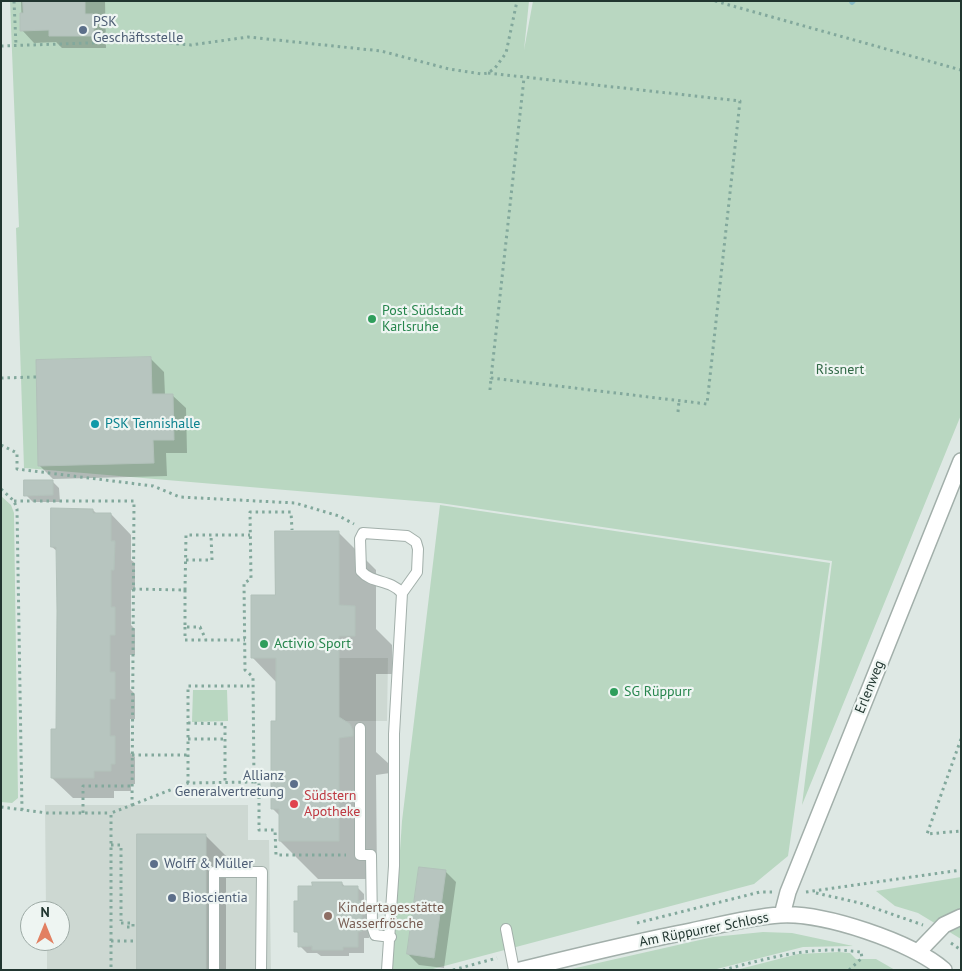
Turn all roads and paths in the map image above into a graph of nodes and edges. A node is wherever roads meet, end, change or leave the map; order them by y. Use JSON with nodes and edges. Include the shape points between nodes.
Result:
{"nodes":[{"id":1,"x":14,"y":1,"type":"edge"},
{"id":2,"x":517,"y":1,"type":"edge"},
{"id":3,"x":715,"y":1,"type":"edge"},
{"id":4,"x":16,"y":45,"type":"junction"},
{"id":5,"x":1,"y":46,"type":"edge"},
{"id":6,"x":961,"y":70,"type":"edge"},
{"id":7,"x":488,"y":72,"type":"junction"},
{"id":8,"x":524,"y":78,"type":"junction"},
{"id":9,"x":36,"y":377,"type":"dead end"},
{"id":10,"x":1,"y":378,"type":"edge"},
{"id":11,"x":491,"y":378,"type":"junction"},
{"id":12,"x":490,"y":390,"type":"dead end"},
{"id":13,"x":679,"y":401,"type":"junction"},
{"id":14,"x":678,"y":412,"type":"dead end"},
{"id":15,"x":1,"y":445,"type":"edge"},
{"id":16,"x":961,"y":461,"type":"edge"},
{"id":17,"x":1,"y":489,"type":"edge"},
{"id":18,"x":14,"y":501,"type":"junction"},
{"id":19,"x":292,"y":530,"type":"dead end"},
{"id":20,"x":368,"y":532,"type":"junction"},
{"id":21,"x":211,"y":536,"type":"junction"},
{"id":22,"x":250,"y":536,"type":"junction"},
{"id":23,"x":186,"y":560,"type":"junction"},
{"id":24,"x":133,"y":590,"type":"junction"},
{"id":25,"x":185,"y":590,"type":"junction"},
{"id":26,"x":402,"y":593,"type":"junction"},
{"id":27,"x":185,"y":627,"type":"junction"},
{"id":28,"x":206,"y":640,"type":"junction"},
{"id":29,"x":245,"y":640,"type":"junction"},
{"id":30,"x":253,"y":686,"type":"junction"},
{"id":31,"x":188,"y":723,"type":"junction"},
{"id":32,"x":360,"y":728,"type":"dead end"},
{"id":33,"x":188,"y":739,"type":"junction"},
{"id":34,"x":225,"y":739,"type":"junction"},
{"id":35,"x":961,"y":739,"type":"edge"},
{"id":36,"x":132,"y":755,"type":"junction"},
{"id":37,"x":188,"y":755,"type":"junction"},
{"id":38,"x":225,"y":782,"type":"junction"},
{"id":39,"x":254,"y":782,"type":"junction"},
{"id":40,"x":188,"y":783,"type":"junction"},
{"id":41,"x":132,"y":786,"type":"junction"},
{"id":42,"x":132,"y":805,"type":"junction"},
{"id":43,"x":1,"y":807,"type":"edge"},
{"id":44,"x":22,"y":810,"type":"junction"},
{"id":45,"x":82,"y":813,"type":"junction"},
{"id":46,"x":111,"y":813,"type":"junction"},
{"id":47,"x":961,"y":831,"type":"edge"},
{"id":48,"x":111,"y":845,"type":"junction"},
{"id":49,"x":360,"y":856,"type":"junction"},
{"id":50,"x":961,"y":870,"type":"edge"},
{"id":51,"x":782,"y":915,"type":"junction"},
{"id":52,"x":961,"y":916,"type":"edge"},
{"id":53,"x":122,"y":924,"type":"dead end"},
{"id":54,"x":506,"y":929,"type":"dead end"},
{"id":55,"x":935,"y":932,"type":"junction"},
{"id":56,"x":129,"y":936,"type":"dead end"},
{"id":57,"x":391,"y":937,"type":"junction"},
{"id":58,"x":111,"y":941,"type":"junction"},
{"id":59,"x":129,"y":941,"type":"junction"},
{"id":60,"x":135,"y":941,"type":"dead end"},
{"id":61,"x":961,"y":950,"type":"edge"},
{"id":62,"x":860,"y":952,"type":"dead end"},
{"id":63,"x":918,"y":952,"type":"junction"},
{"id":64,"x":862,"y":958,"type":"dead end"},
{"id":65,"x":559,"y":965,"type":"edge"},
{"id":66,"x":111,"y":970,"type":"edge"},
{"id":67,"x":214,"y":970,"type":"edge"},
{"id":68,"x":261,"y":970,"type":"edge"},
{"id":69,"x":387,"y":970,"type":"edge"},
{"id":70,"x":514,"y":970,"type":"edge"},
{"id":71,"x":520,"y":970,"type":"edge"},
{"id":72,"x":723,"y":970,"type":"edge"},
{"id":73,"x":849,"y":970,"type":"edge"},
{"id":74,"x":944,"y":970,"type":"edge"}],
"edges":[{"from":1,"to":4,"type":"path"},
{"from":2,"to":7,"type":"path","via":[[506,53],[502,61]]},
{"from":3,"to":6,"type":"path"},
{"from":4,"to":5,"type":"path"},
{"from":4,"to":7,"type":"path","via":[[147,41],[191,45],[248,37],[381,51],[473,74]]},
{"from":7,"to":8,"type":"path"},
{"from":8,"to":11,"type":"path"},
{"from":8,"to":13,"type":"path","via":[[740,101],[706,404]]},
{"from":9,"to":10,"type":"path"},
{"from":11,"to":12,"type":"path"},
{"from":11,"to":13,"type":"path"},
{"from":13,"to":14,"type":"path"},
{"from":15,"to":20,"type":"path","via":[[16,454],[17,469],[153,486],[180,497],[295,503],[339,516]]},
{"from":16,"to":51,"type":"street","name":"Erlenweg","via":[[788,892]]},
{"from":17,"to":18,"type":"path"},
{"from":18,"to":24,"type":"path","via":[[134,501]]},
{"from":18,"to":44,"type":"path","via":[[17,509]]},
{"from":19,"to":22,"type":"path","via":[[291,512],[250,512]]},
{"from":20,"to":26,"type":"lane","via":[[363,533],[360,539],[361,571],[366,577],[396,586]]},
{"from":20,"to":26,"type":"lane","via":[[407,536],[416,542],[417,572]]},
{"from":21,"to":22,"type":"path"},
{"from":21,"to":23,"type":"path","via":[[186,536]]},
{"from":21,"to":23,"type":"path","via":[[212,560]]},
{"from":22,"to":29,"type":"path","via":[[251,579],[244,583]]},
{"from":23,"to":25,"type":"path"},
{"from":24,"to":25,"type":"path"},
{"from":24,"to":36,"type":"path"},
{"from":25,"to":27,"type":"path"},
{"from":26,"to":57,"type":"lane","via":[[394,734]]},
{"from":27,"to":28,"type":"path","via":[[200,627]]},
{"from":27,"to":28,"type":"path","via":[[185,640]]},
{"from":28,"to":29,"type":"path"},
{"from":29,"to":30,"type":"path","via":[[245,670],[253,677]]},
{"from":30,"to":31,"type":"path","via":[[188,686]]},
{"from":30,"to":39,"type":"path"},
{"from":31,"to":33,"type":"path"},
{"from":31,"to":34,"type":"path","via":[[225,724]]},
{"from":32,"to":49,"type":"lane"},
{"from":33,"to":34,"type":"path"},
{"from":33,"to":37,"type":"path"},
{"from":34,"to":38,"type":"path"},
{"from":35,"to":47,"type":"path","via":[[927,834]]},
{"from":36,"to":37,"type":"path"},
{"from":36,"to":41,"type":"path"},
{"from":37,"to":40,"type":"path"},
{"from":38,"to":39,"type":"path"},
{"from":38,"to":40,"type":"path"},
{"from":39,"to":49,"type":"path","via":[[259,782],[260,830],[275,830],[276,856]]},
{"from":40,"to":42,"type":"path"},
{"from":41,"to":42,"type":"path"},
{"from":41,"to":45,"type":"path","via":[[83,786]]},
{"from":42,"to":46,"type":"path"},
{"from":43,"to":44,"type":"path"},
{"from":44,"to":45,"type":"path"},
{"from":45,"to":46,"type":"path"},
{"from":46,"to":48,"type":"path"},
{"from":48,"to":53,"type":"path","via":[[121,845]]},
{"from":48,"to":58,"type":"path"},
{"from":49,"to":57,"type":"lane","via":[[371,856],[375,936]]},
{"from":50,"to":55,"type":"path","via":[[813,892],[915,920]]},
{"from":51,"to":63,"type":"street","name":"Am Rüppurrer Schloss","via":[[842,925]]},
{"from":51,"to":65,"type":"street","name":"Am Rüppurrer Schloss","via":[[719,925]]},
{"from":52,"to":55,"type":"street"},
{"from":54,"to":70,"type":"lane"},
{"from":55,"to":61,"type":"path"},
{"from":55,"to":63,"type":"street"},
{"from":56,"to":59,"type":"path"},
{"from":57,"to":69,"type":"lane"},
{"from":58,"to":59,"type":"path"},
{"from":58,"to":66,"type":"path"},
{"from":59,"to":60,"type":"path"},
{"from":62,"to":72,"type":"path","via":[[818,950],[792,953]]},
{"from":63,"to":74,"type":"street","name":"Am Rüppurrer Schloss"},
{"from":64,"to":73,"type":"path"},
{"from":65,"to":71,"type":"street","name":"Am Rüppurrer Schloss"},
{"from":67,"to":68,"type":"lane","via":[[214,872],[262,872]]}]}
